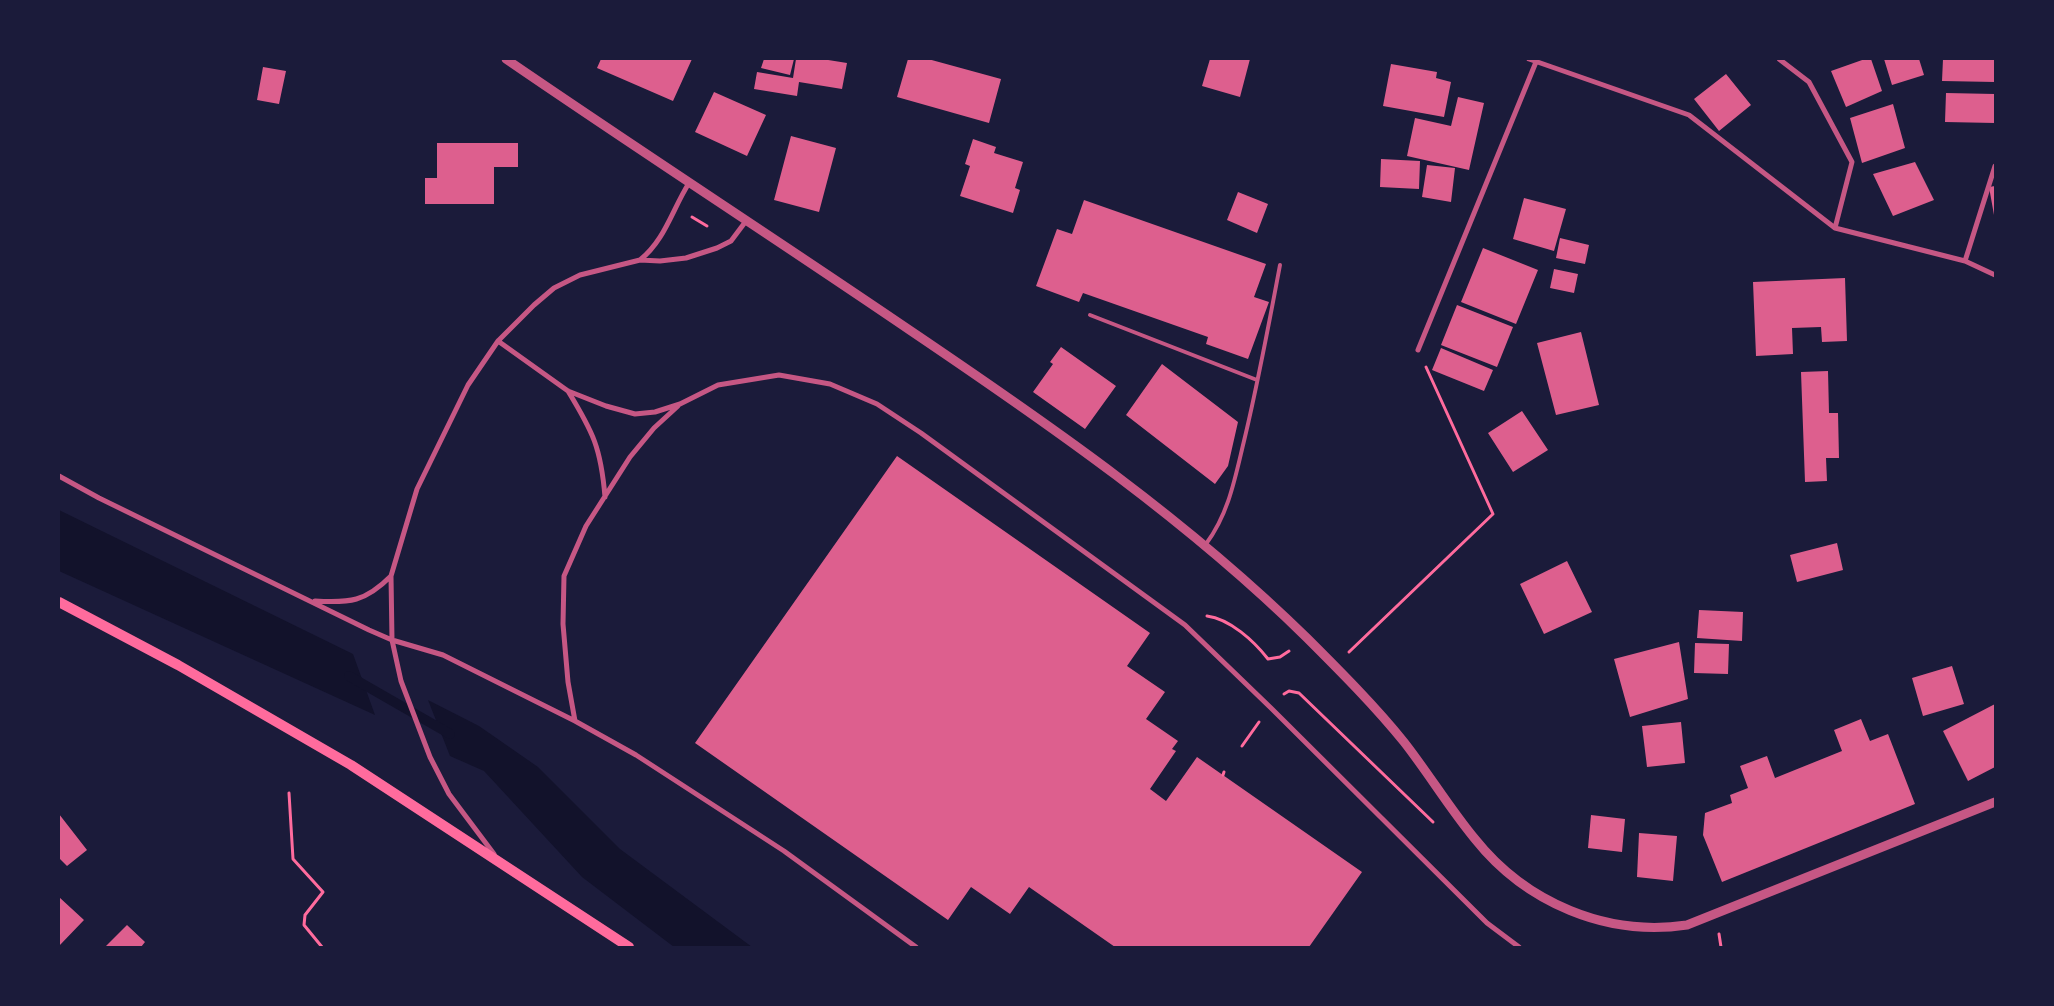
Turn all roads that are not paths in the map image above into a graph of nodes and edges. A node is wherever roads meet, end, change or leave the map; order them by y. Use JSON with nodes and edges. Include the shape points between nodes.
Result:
{"nodes":[{"id":1,"x":506,"y":59,"type":"edge"},
{"id":2,"x":1528,"y":59,"type":"edge"},
{"id":3,"x":1779,"y":59,"type":"edge"},
{"id":4,"x":1536,"y":62,"type":"junction"},
{"id":5,"x":1995,"y":166,"type":"edge"},
{"id":6,"x":689,"y":183,"type":"junction"},
{"id":7,"x":746,"y":220,"type":"junction"},
{"id":8,"x":1835,"y":228,"type":"junction"},
{"id":9,"x":640,"y":260,"type":"junction"},
{"id":10,"x":1965,"y":260,"type":"junction"},
{"id":11,"x":1280,"y":265,"type":"dead end"},
{"id":12,"x":1995,"y":275,"type":"edge"},
{"id":13,"x":1090,"y":315,"type":"dead end"},
{"id":14,"x":498,"y":341,"type":"junction"},
{"id":15,"x":1418,"y":350,"type":"road end"},
{"id":16,"x":1257,"y":380,"type":"junction"},
{"id":17,"x":568,"y":391,"type":"junction"},
{"id":18,"x":680,"y":404,"type":"junction"},
{"id":19,"x":59,"y":476,"type":"edge"},
{"id":20,"x":606,"y":497,"type":"junction"},
{"id":21,"x":1206,"y":544,"type":"junction"},
{"id":22,"x":391,"y":576,"type":"junction"},
{"id":23,"x":312,"y":601,"type":"junction"},
{"id":24,"x":59,"y":602,"type":"edge"},
{"id":25,"x":392,"y":640,"type":"junction"},
{"id":26,"x":575,"y":721,"type":"junction"},
{"id":27,"x":1995,"y":802,"type":"edge"},
{"id":28,"x":503,"y":866,"type":"junction"},
{"id":29,"x":629,"y":947,"type":"edge"},
{"id":30,"x":916,"y":947,"type":"edge"},
{"id":31,"x":1519,"y":947,"type":"edge"}],
"edges":[{"from":1,"to":6,"type":"street"},
{"from":2,"to":4,"type":"street"},
{"from":3,"to":8,"type":"street","via":[[1809,82],[1852,162]]},
{"from":4,"to":8,"type":"street","via":[[1689,115]]},
{"from":4,"to":15,"type":"street"},
{"from":5,"to":10,"type":"street"},
{"from":6,"to":7,"type":"street"},
{"from":6,"to":9,"type":"street","via":[[660,240]]},
{"from":7,"to":9,"type":"street","via":[[731,241],[703,253],[660,261]]},
{"from":7,"to":21,"type":"street","via":[[985,381],[1139,491]]},
{"from":8,"to":10,"type":"street"},
{"from":9,"to":14,"type":"street","via":[[580,275],[554,288]]},
{"from":10,"to":12,"type":"street"},
{"from":11,"to":16,"type":"lane"},
{"from":13,"to":16,"type":"lane"},
{"from":14,"to":17,"type":"street"},
{"from":14,"to":22,"type":"street","via":[[468,385],[429,461],[417,489]]},
{"from":16,"to":21,"type":"lane","via":[[1228,505]]},
{"from":17,"to":18,"type":"street","via":[[635,414]]},
{"from":17,"to":20,"type":"street","via":[[591,429],[600,452]]},
{"from":18,"to":20,"type":"street","via":[[630,457]]},
{"from":18,"to":31,"type":"street","via":[[718,385],[779,375],[830,384],[877,404],[1185,625],[1487,923]]},
{"from":19,"to":23,"type":"street"},
{"from":20,"to":26,"type":"street","via":[[586,526],[564,576],[563,624]]},
{"from":21,"to":27,"type":"street","via":[[1334,665],[1403,741],[1476,842],[1515,879],[1543,898],[1602,923],[1646,929],[1687,925]]},
{"from":22,"to":23,"type":"street","via":[[362,600]]},
{"from":22,"to":25,"type":"street"},
{"from":23,"to":25,"type":"street"},
{"from":24,"to":28,"type":"main road","via":[[178,665],[351,765]]},
{"from":25,"to":26,"type":"street","via":[[443,655]]},
{"from":25,"to":28,"type":"street","via":[[401,681],[430,758],[449,794]]},
{"from":26,"to":30,"type":"street","via":[[636,755],[784,851]]},
{"from":28,"to":29,"type":"main road"}]}
